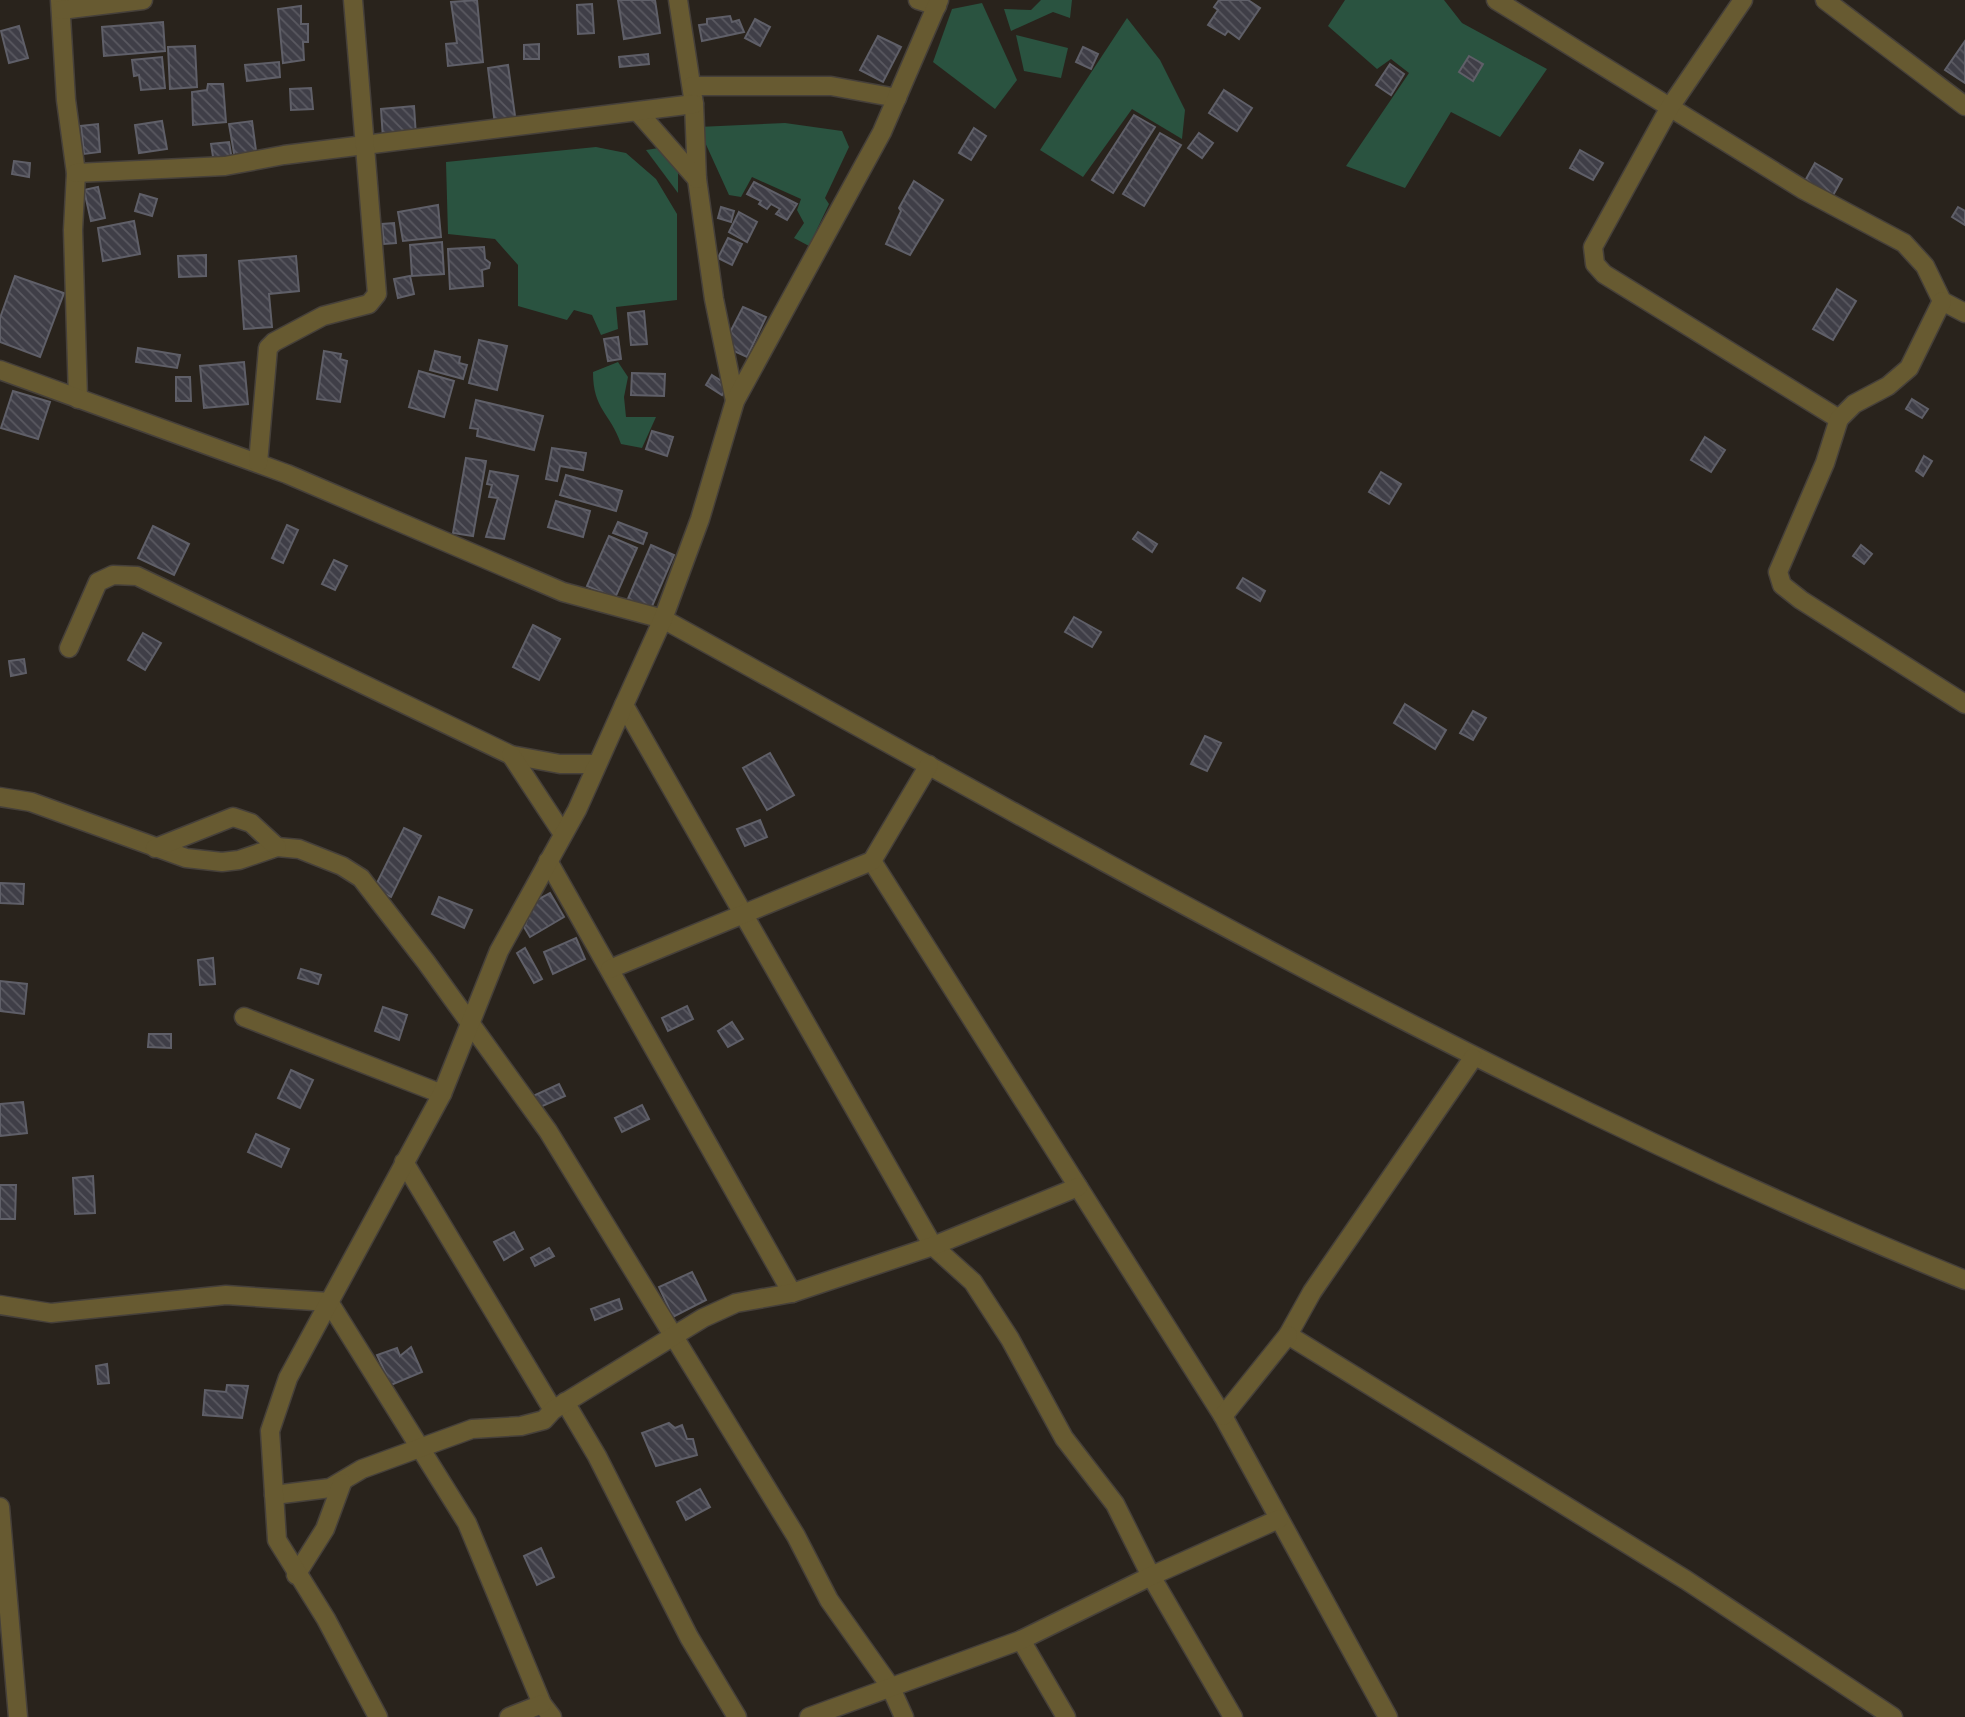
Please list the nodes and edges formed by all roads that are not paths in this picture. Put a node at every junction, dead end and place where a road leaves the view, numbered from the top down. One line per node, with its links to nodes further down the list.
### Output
1 (144, 0): 9 (street)
2 (353, 0): 15 (street)
3 (678, 0): 10 (street)
4 (918, 0): 8 (street)
5 (1496, 0): 13 (street)
6 (1743, 0): 13 (street)
7 (1825, 0): 12 (street)
8 (938, 3): 11 (street)
9 (61, 5): 16 (street)
10 (693, 95): 11 (street); 14 (street); 17 (street)
11 (897, 97): 22 (street)
12 (1965, 106)
13 (1670, 107): 18 (street); 23 (street)
14 (638, 112): 15 (street); 17 (street)
15 (363, 146): 16 (street); 24 (street)
16 (76, 173): 21 (street)
17 (697, 178): 22 (street)
18 (1942, 300): 19 (street); 23 (street)
19 (1965, 313)
20 (0, 370): 21 (street)
21 (78, 399): 24 (street)
22 (735, 401): 25 (street)
23 (1839, 419): 27 (street)
24 (258, 463): 25 (street)
25 (663, 619): 28 (street); 31 (street)
26 (69, 648): 29 (street)
27 (1965, 704)
28 (624, 705): 30 (street); 38 (street)
29 (510, 755): 30 (street); 33 (street)
30 (597, 764): 33 (street)
31 (929, 765): 36 (street); 42 (street)
32 (0, 797): 35 (street)
33 (563, 834): 37 (street)
34 (277, 847): 35 (street); 35 (street); 41 (street)
35 (155, 848)
36 (873, 861): 38 (street); 45 (street)
37 (548, 862): 39 (street); 41 (street)
38 (744, 916): 39 (street); 46 (street)
39 (610, 969): 48 (street)
40 (244, 1017): 43 (street)
41 (471, 1026): 43 (street); 51 (street)
42 (1473, 1058): 47 (street); 52 (street)
43 (442, 1094): 44 (street)
44 (404, 1162): 49 (street); 53 (street)
45 (1078, 1187): 46 (street); 54 (street)
46 (933, 1246): 48 (street); 61 (street)
47 (1965, 1279)
48 (792, 1293): 51 (street)
49 (329, 1302): 50 (street); 55 (street); 57 (street)
50 (0, 1305)
51 (675, 1335): 53 (street); 64 (street)
52 (1287, 1335): 54 (street); 75 (street)
53 (559, 1406): 55 (street); 69 (street)
54 (1223, 1416): 59 (street)
55 (419, 1448): 56 (street); 65 (street)
56 (342, 1483): 57 (street); 60 (street)
57 (274, 1495): 60 (street)
58 (0, 1507): 63 (street)
59 (1279, 1519): 61 (street); 74 (street)
60 (296, 1575): 67 (street)
61 (1151, 1576): 62 (street); 73 (street)
62 (1021, 1640): 64 (street); 72 (street)
63 (6, 1641): 66 (street)
64 (890, 1686): 70 (street); 71 (street)
65 (547, 1710): 68 (street)
66 (18, 1717)
67 (378, 1717)
68 (509, 1717)
69 (737, 1717)
70 (809, 1717)
71 (904, 1717)
72 (1066, 1717)
73 (1233, 1717)
74 (1388, 1717)
75 (1893, 1717)

